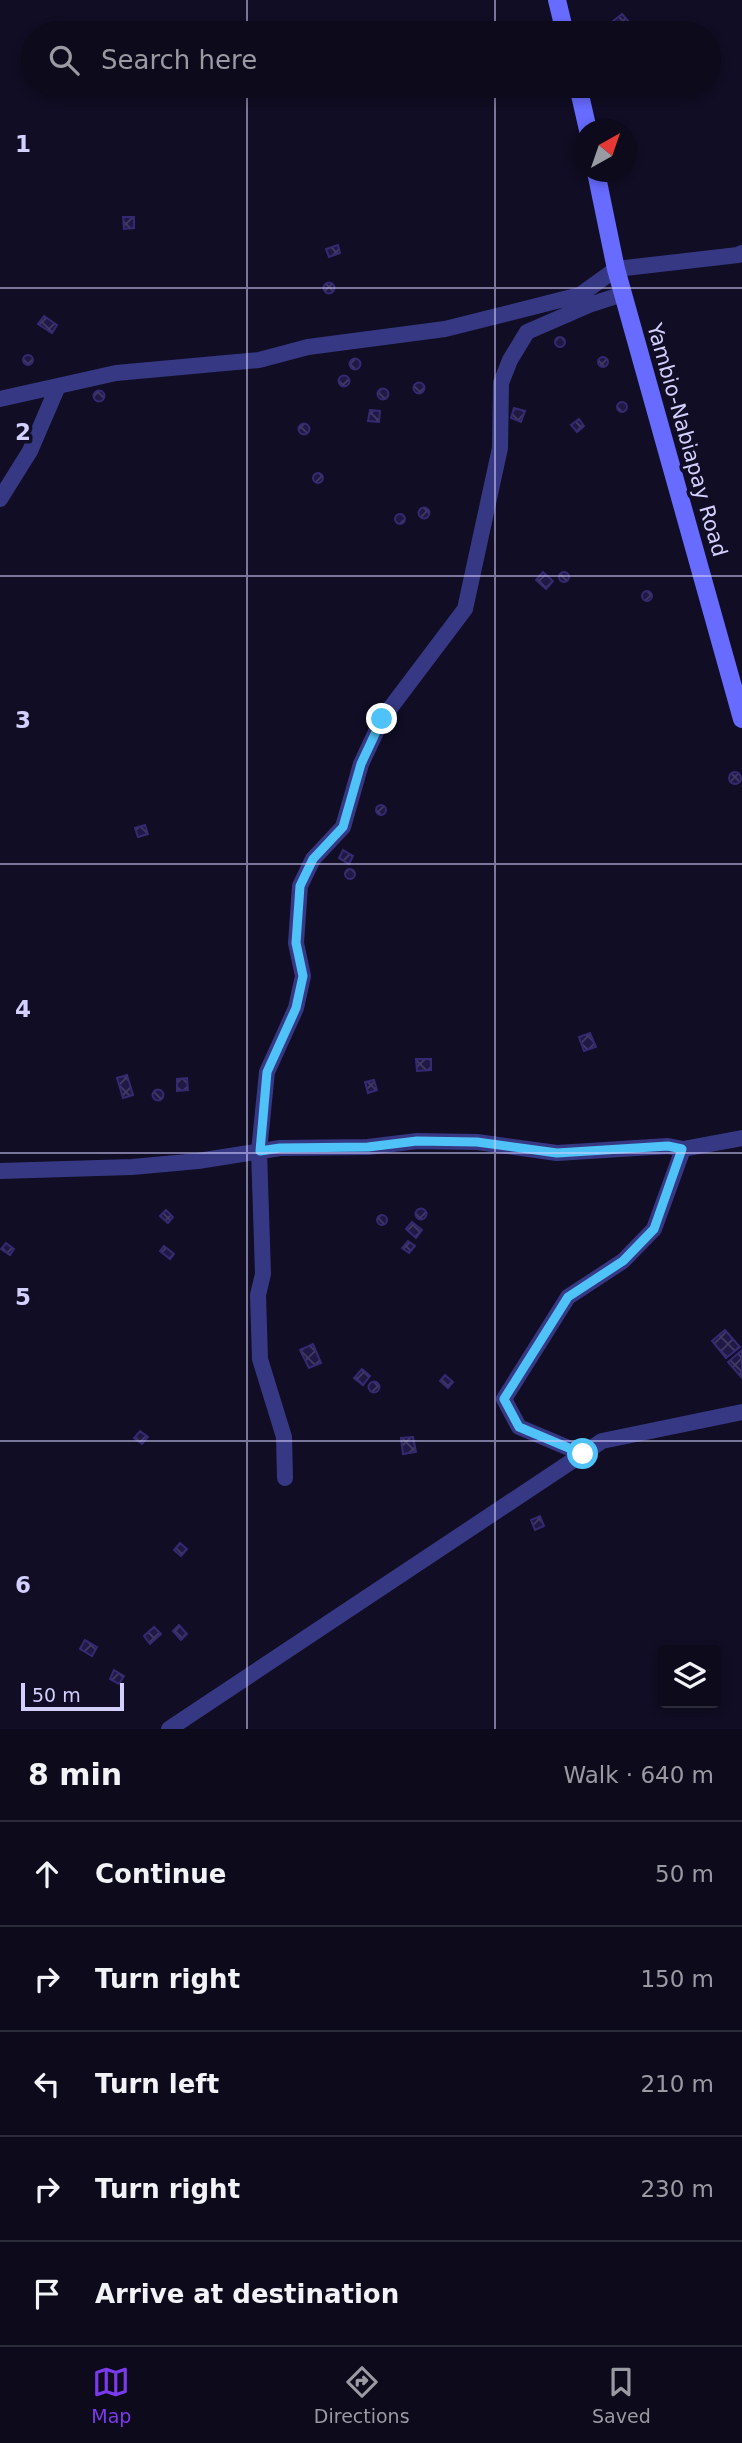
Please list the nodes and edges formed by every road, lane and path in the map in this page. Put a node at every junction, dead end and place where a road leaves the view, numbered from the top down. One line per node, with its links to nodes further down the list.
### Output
1 (557, 0): 2 (main road)
2 (562, 21)
3 (581, 98): 4 (main road)
4 (586, 119)
5 (598, 182): 7 (main road, Yambio-Nabiapay Road)
6 (742, 253): 7 (street)
7 (616, 269): 8 (main road, Yambio-Nabiapay Road); 9 (street)
8 (622, 294): 12 (main road, Yambio-Nabiapay Road); 15 (street)
9 (58, 386): 10 (street); 11 (street)
10 (0, 399)
11 (0, 499)
12 (742, 719)
13 (742, 1138): 14 (street)
14 (682, 1149): 15 (street); 18 (street)
15 (260, 1151): 16 (street); 19 (street)
16 (0, 1171)
17 (742, 1412): 18 (street)
18 (583, 1454): 20 (street)
19 (285, 1478)
20 (169, 1729)

